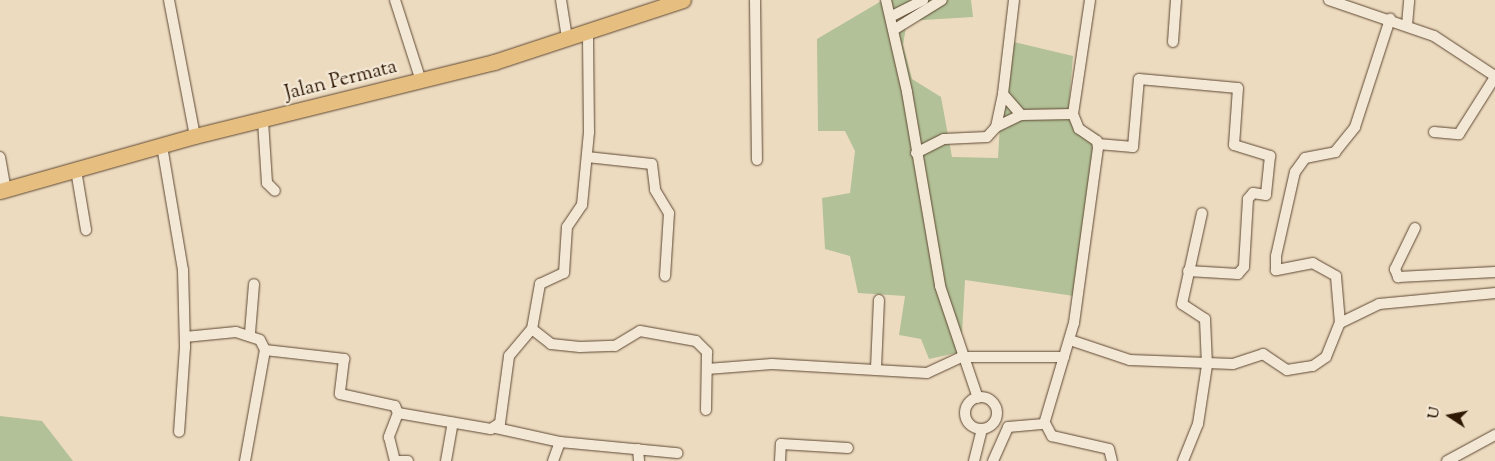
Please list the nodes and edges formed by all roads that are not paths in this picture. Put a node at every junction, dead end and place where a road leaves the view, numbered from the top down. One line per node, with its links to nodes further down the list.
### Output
1 (169, 0): 29 (street)
2 (394, 0): 22 (street)
3 (561, 0): 19 (street)
4 (683, 0): 18 (main road, Jalan Permata)
5 (754, 0): 35 (street)
6 (886, 0): 14 (street)
7 (924, 0): 14 (street)
8 (942, 0): 17 (street)
9 (1014, 0): 23 (street)
10 (1090, 0): 24 (street)
11 (1176, 0): 20 (street)
12 (1329, 0): 15 (street)
13 (1409, 0): 16 (street)
14 (892, 16): 17 (street)
15 (1390, 18): 16 (street); 48 (street)
16 (1407, 25): 21 (street)
17 (895, 29): 32 (street)
18 (588, 31): 19 (main road, Jalan Permata); 34 (street)
19 (567, 39): 22 (main road, Jalan Permata)
20 (1173, 42)
21 (1495, 76): 28 (street)
22 (421, 81): 26 (main road, Jalan Permata)
23 (1003, 94): 25 (street); 27 (street)
24 (1073, 114): 25 (street); 30 (street)
25 (1022, 115): 27 (street)
26 (264, 121): 29 (main road, Jalan Permata); 38 (street)
27 (996, 127): 32 (street)
28 (1434, 132)
29 (194, 136): 31 (main road, Jalan Permata)
30 (1098, 144): 42 (street); 52 (street)
31 (162, 146): 36 (main road, Jalan Permata); 51 (street)
32 (916, 153): 55 (street)
33 (0, 157): 37 (street)
34 (587, 157): 44 (street); 49 (street)
35 (757, 160)
36 (76, 170): 37 (main road, Jalan Permata); 41 (street)
37 (3, 190)
38 (275, 191)
39 (1202, 213): 42 (street)
40 (1415, 228): 43 (street)
41 (86, 230)
42 (1188, 270): 56 (street)
43 (1495, 272)
44 (665, 276)
45 (254, 284): 50 (street)
46 (1495, 293): 48 (street)
47 (879, 300): 57 (street)
48 (1340, 323): 56 (street)
49 (532, 329): 58 (street); 64 (street)
50 (250, 333): 51 (street); 53 (street)
51 (185, 337): 66 (street)
52 (1070, 340): 54 (street); 56 (street)
53 (265, 350): 61 (street); 72 (street)
54 (1064, 357): 55 (street); 63 (street)
55 (961, 358): 57 (street); 59 (street)
56 (1207, 365): 82 (street)
57 (876, 368): 58 (street)
58 (707, 369): 60 (street)
59 (978, 398): 65 (street); 65 (street)
60 (706, 410)
61 (398, 413): 62 (street); 73 (street)
62 (454, 423): 64 (street); 75 (street)
63 (1045, 423): 80 (street); 81 (street)
64 (496, 428): 68 (street)
65 (982, 429): 79 (street)
66 (179, 432)
67 (1495, 435): 83 (street)
68 (560, 442): 69 (street); 76 (street)
69 (638, 448): 71 (street); 77 (street)
70 (848, 448): 78 (street)
71 (677, 454)
72 (245, 461)
73 (395, 461): 74 (street)
74 (408, 461)
75 (446, 461)
76 (553, 461)
77 (639, 461)
78 (780, 461)
79 (974, 461)
80 (993, 461)
81 (1112, 461)
82 (1184, 461)
83 (1447, 461)

